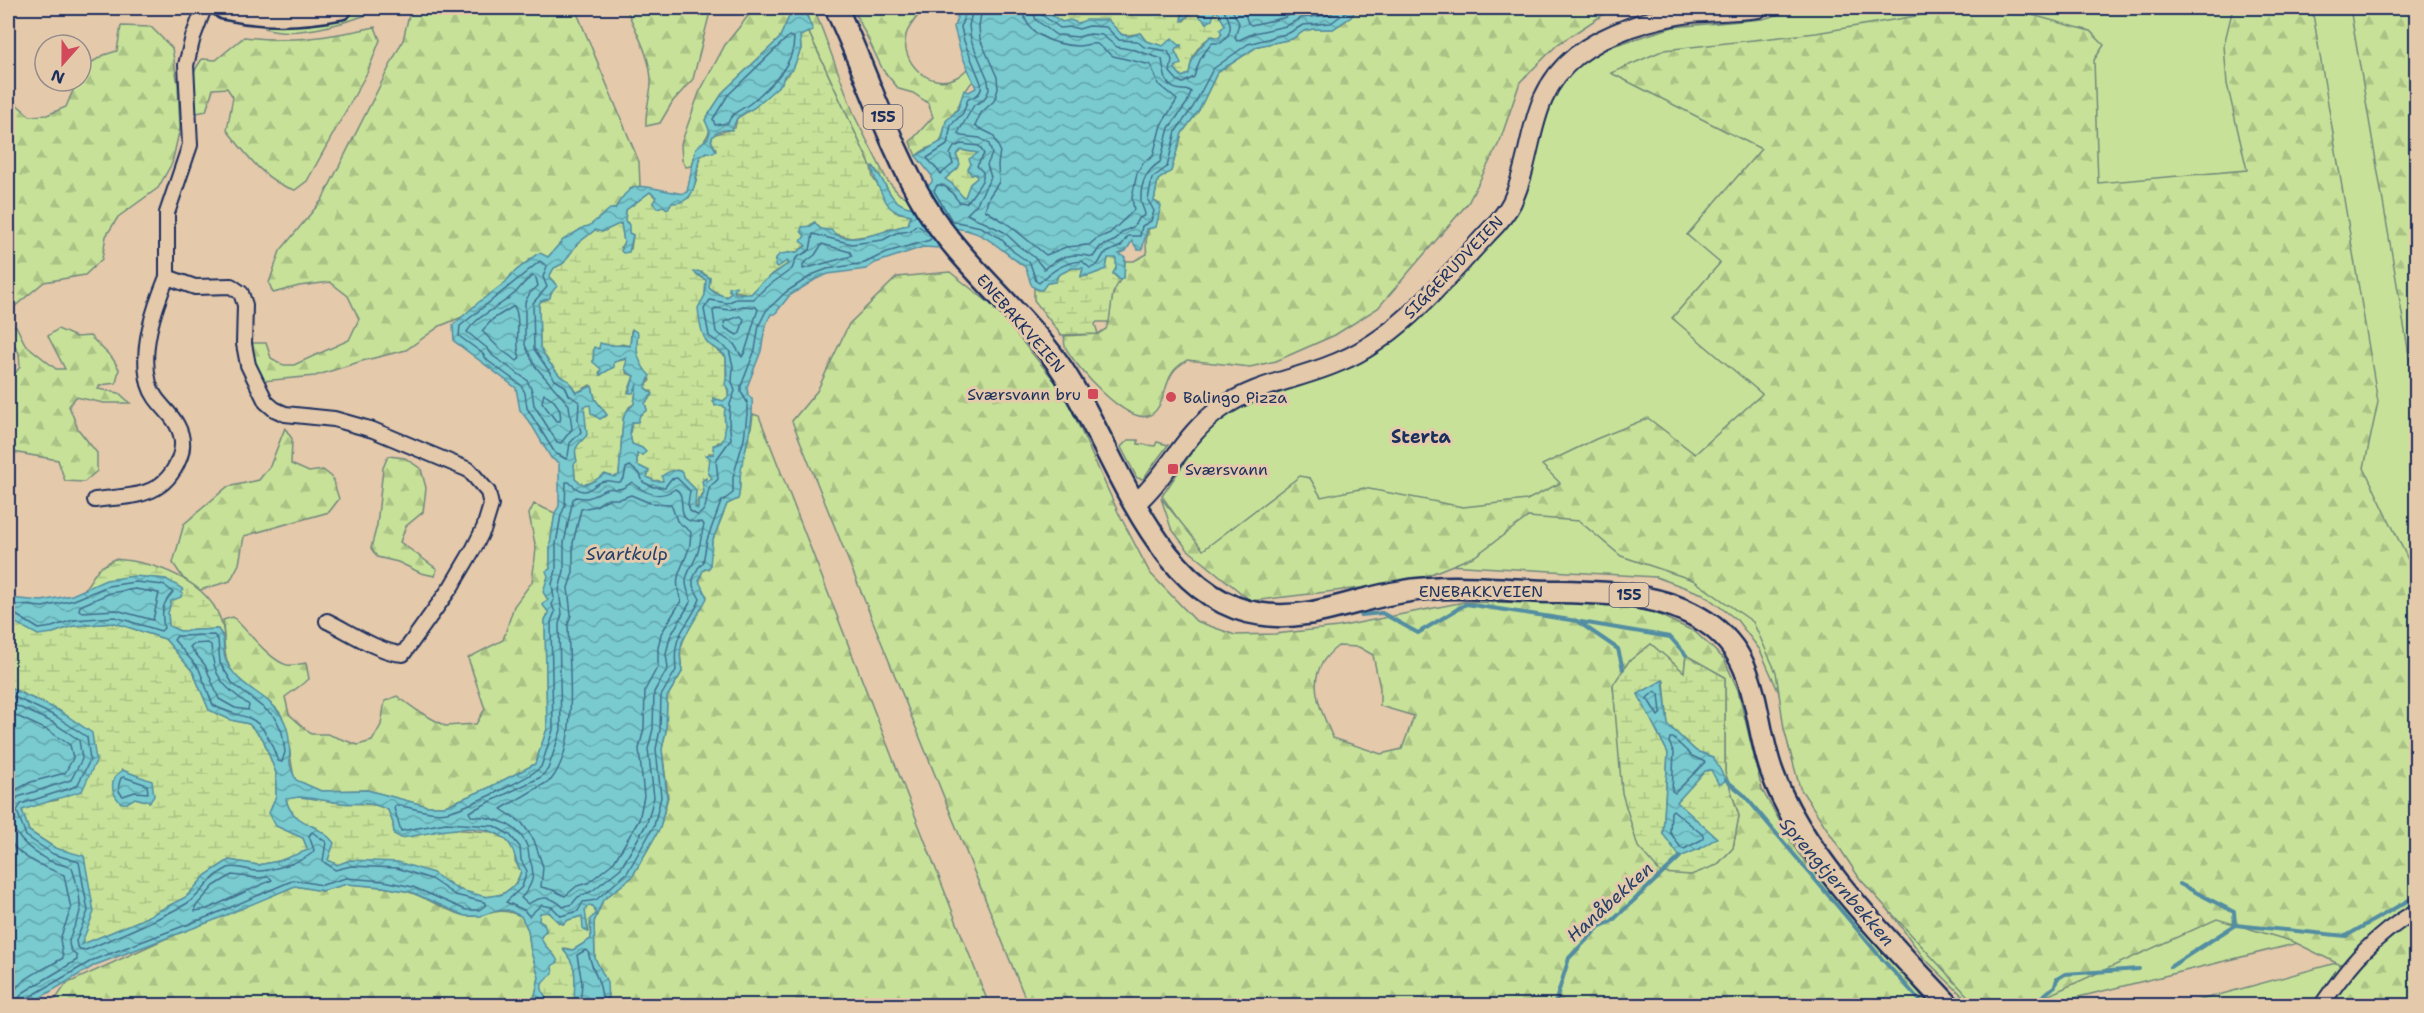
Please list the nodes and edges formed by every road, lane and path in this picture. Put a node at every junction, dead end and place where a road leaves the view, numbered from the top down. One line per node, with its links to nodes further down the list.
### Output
1 (204, 8): 6 (street)
2 (224, 8): 3 (main road)
3 (341, 8)
4 (836, 8): 8 (main road, ENEBAKKVEIEN / 155)
5 (1758, 8): 8 (main road, SIGGERUDVEIEN)
6 (167, 277): 7 (street); 9 (street)
7 (95, 500)
8 (1136, 503): 11 (main road, ENEBAKKVEIEN / 155)
9 (327, 621)
10 (2416, 911): 12 (street)
11 (1948, 1005)
12 (2321, 1005)

